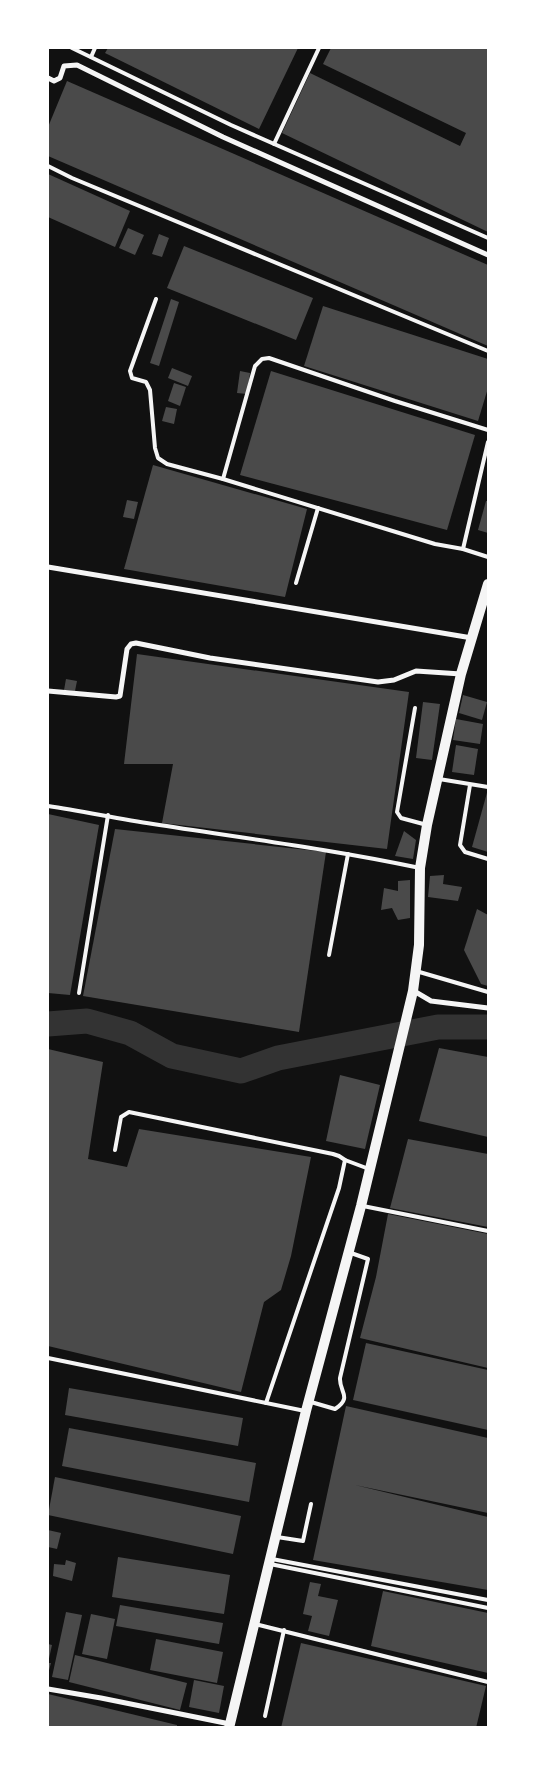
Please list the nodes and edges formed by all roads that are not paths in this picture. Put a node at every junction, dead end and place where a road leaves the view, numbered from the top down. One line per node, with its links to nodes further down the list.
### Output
1 (72, 48): 4 (lane)
2 (95, 48): 4 (lane)
3 (319, 48): 6 (lane)
4 (91, 57): 6 (lane)
5 (48, 78): 9 (street)
6 (274, 144): 8 (lane)
7 (48, 166): 11 (lane)
8 (488, 238)
9 (488, 255)
10 (156, 299): 14 (lane)
11 (488, 351)
12 (488, 430): 14 (lane)
13 (488, 442): 16 (lane)
14 (223, 479): 15 (lane)
15 (318, 508): 16 (lane); 19 (lane)
16 (463, 549): 17 (lane)
17 (488, 557)
18 (48, 566): 21 (street)
19 (296, 583)
20 (488, 584): 21 (main road)
21 (472, 638): 22 (main road)
22 (460, 674): 23 (street); 25 (main road)
23 (48, 691)
24 (415, 708): 30 (lane)
25 (438, 779): 26 (lane); 30 (main road)
26 (470, 784): 27 (lane); 32 (lane)
27 (488, 788)
28 (48, 806): 29 (lane)
29 (108, 815): 31 (lane); 38 (lane)
30 (427, 825): 33 (main road)
31 (348, 854): 33 (lane); 34 (lane)
32 (488, 858)
33 (420, 868): 35 (main road)
34 (329, 954)
35 (416, 971): 36 (main road); 37 (lane)
36 (413, 991): 39 (street); 42 (main road)
37 (488, 992)
38 (79, 993)
39 (488, 1008)
40 (115, 1150): 41 (lane)
41 (345, 1160): 42 (lane); 47 (lane)
42 (369, 1169): 43 (main road)
43 (361, 1206): 44 (lane); 45 (main road)
44 (488, 1231)
45 (348, 1252): 48 (main road); 48 (lane)
46 (48, 1358): 47 (lane)
47 (266, 1403): 48 (lane)
48 (307, 1406): 50 (main road)
49 (311, 1504): 50 (lane)
50 (275, 1537): 51 (main road)
51 (269, 1561): 52 (lane); 53 (lane); 54 (main road)
52 (488, 1600)
53 (488, 1608)
54 (255, 1624): 55 (lane); 59 (main road)
55 (284, 1630): 56 (lane); 58 (lane)
56 (488, 1682)
57 (48, 1689): 59 (street)
58 (265, 1716)
59 (230, 1726)

